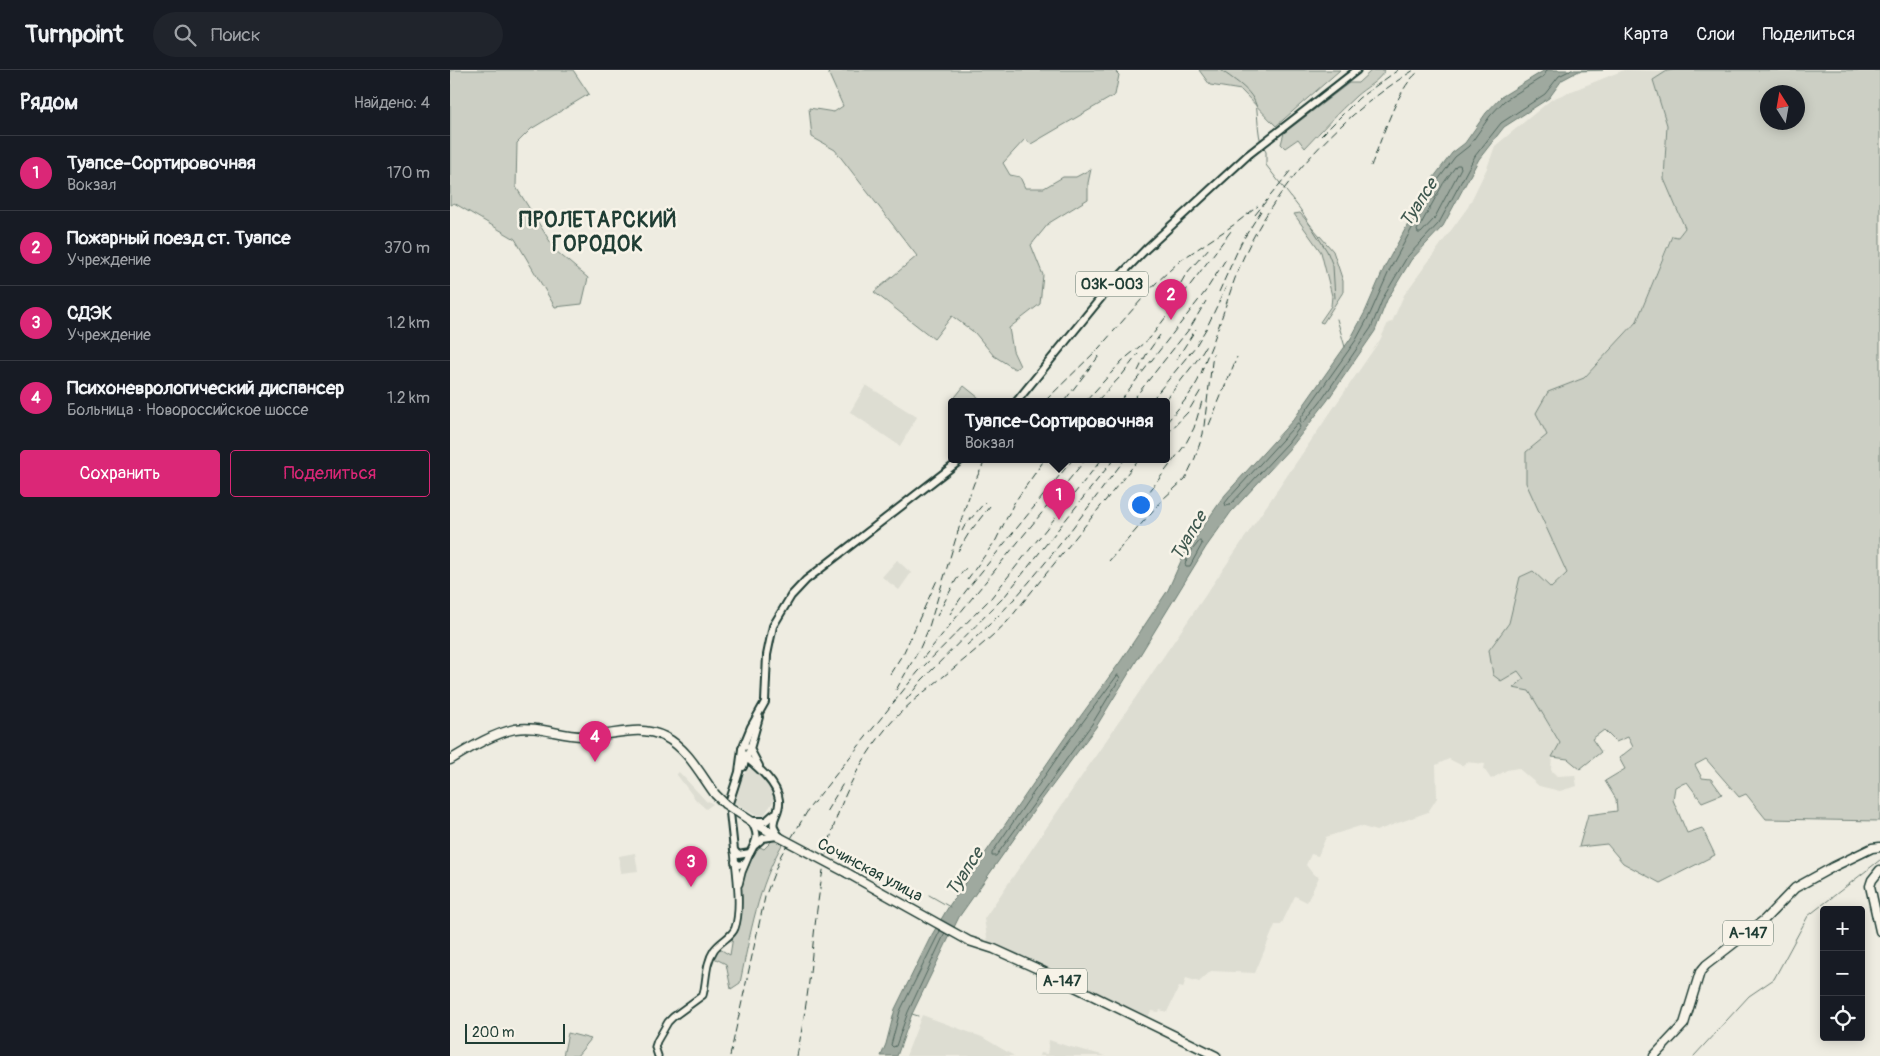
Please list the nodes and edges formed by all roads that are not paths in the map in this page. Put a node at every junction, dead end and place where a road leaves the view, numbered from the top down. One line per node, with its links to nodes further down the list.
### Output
1 (1357, 70): 2 (main road, 03К-003)
2 (1019, 398)
3 (957, 463): 4 (main road)
4 (760, 714): 5 (main road); 6 (main road)
5 (742, 749): 6 (main road); 7 (main road); 9 (main road)
6 (750, 749): 7 (main road); 10 (main road)
7 (746, 758): 9 (main road); 10 (main road)
8 (450, 760): 12 (highway, А-147, bridge)
9 (741, 770): 10 (main road); 15 (main road)
10 (763, 772): 11 (main road)
11 (778, 808): 12 (main road); 13 (main road)
12 (751, 821): 13 (highway, А-147); 16 (main road)
13 (781, 838): 16 (main road); 23 (highway, Сочинская улица / А-147, bridge)
14 (1880, 846): 24 (highway, А-147)
15 (734, 850): 16 (main road); 17 (main road)
16 (751, 851): 18 (main road)
17 (735, 862): 18 (main road); 20 (main road)
18 (746, 863): 20 (main road)
19 (1880, 870): 21 (highway)
20 (738, 891): 22 (main road)
21 (1880, 931)
22 (658, 1056)
23 (1216, 1056)
24 (1654, 1056)

